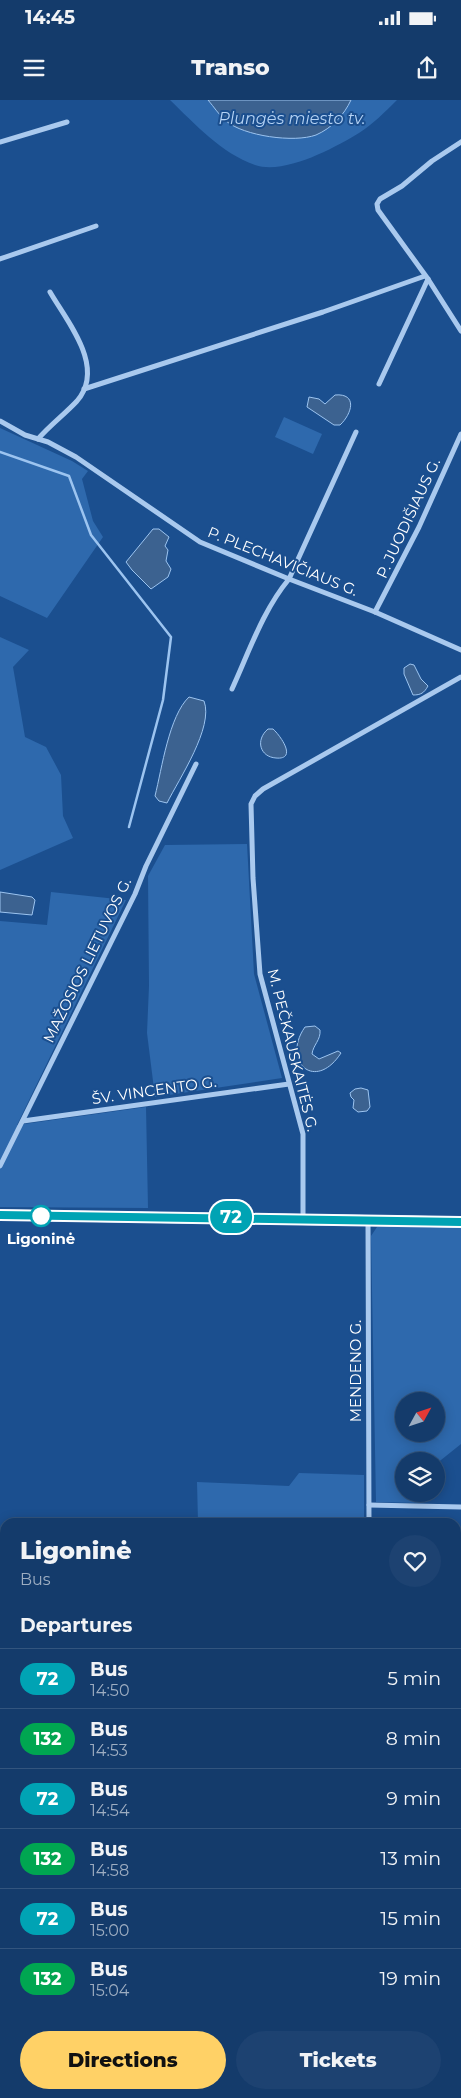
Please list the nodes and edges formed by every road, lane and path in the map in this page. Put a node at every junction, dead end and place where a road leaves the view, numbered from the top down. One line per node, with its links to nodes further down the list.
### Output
1 (67, 122): 2 (street)
2 (0, 142)
3 (461, 142): 6 (street)
4 (96, 226): 5 (street)
5 (0, 259)
6 (427, 278): 8 (street); 9 (street); 10 (street)
7 (50, 292): 10 (street)
8 (461, 331)
9 (379, 384)
10 (84, 389): 14 (street)
11 (0, 421): 14 (street, P. PLECHAVIČIAUS G.)
12 (356, 432): 15 (street)
13 (461, 434): 16 (street, P. JUODIŠIAUS G.)
14 (38, 439): 15 (street, P. PLECHAVIČIAUS G.)
15 (289, 579): 16 (street, P. PLECHAVIČIAUS G.); 19 (street)
16 (375, 612): 17 (street, P. PLECHAVIČIAUS G.)
17 (461, 650)
18 (461, 677): 21 (street, M. PEČKAUSKAITĖS G.)
19 (232, 689)
20 (196, 764): 22 (street, MAŽOSIOS LIETUVOS G.)
21 (289, 1084): 22 (street, ŠV. VINCENTO G.); 25 (street, M. PEČKAUSKAITĖS G.)
22 (23, 1121): 23 (street, MAŽOSIOS LIETUVOS G.)
23 (0, 1166)
24 (0, 1215): 25 (main road)
25 (303, 1219): 26 (main road)
26 (368, 1220): 27 (main road); 28 (street, MENDENO G.)
27 (461, 1222)
28 (369, 1505): 29 (street); 30 (street, MENDENO G.)
29 (461, 1507)
30 (369, 1518)

